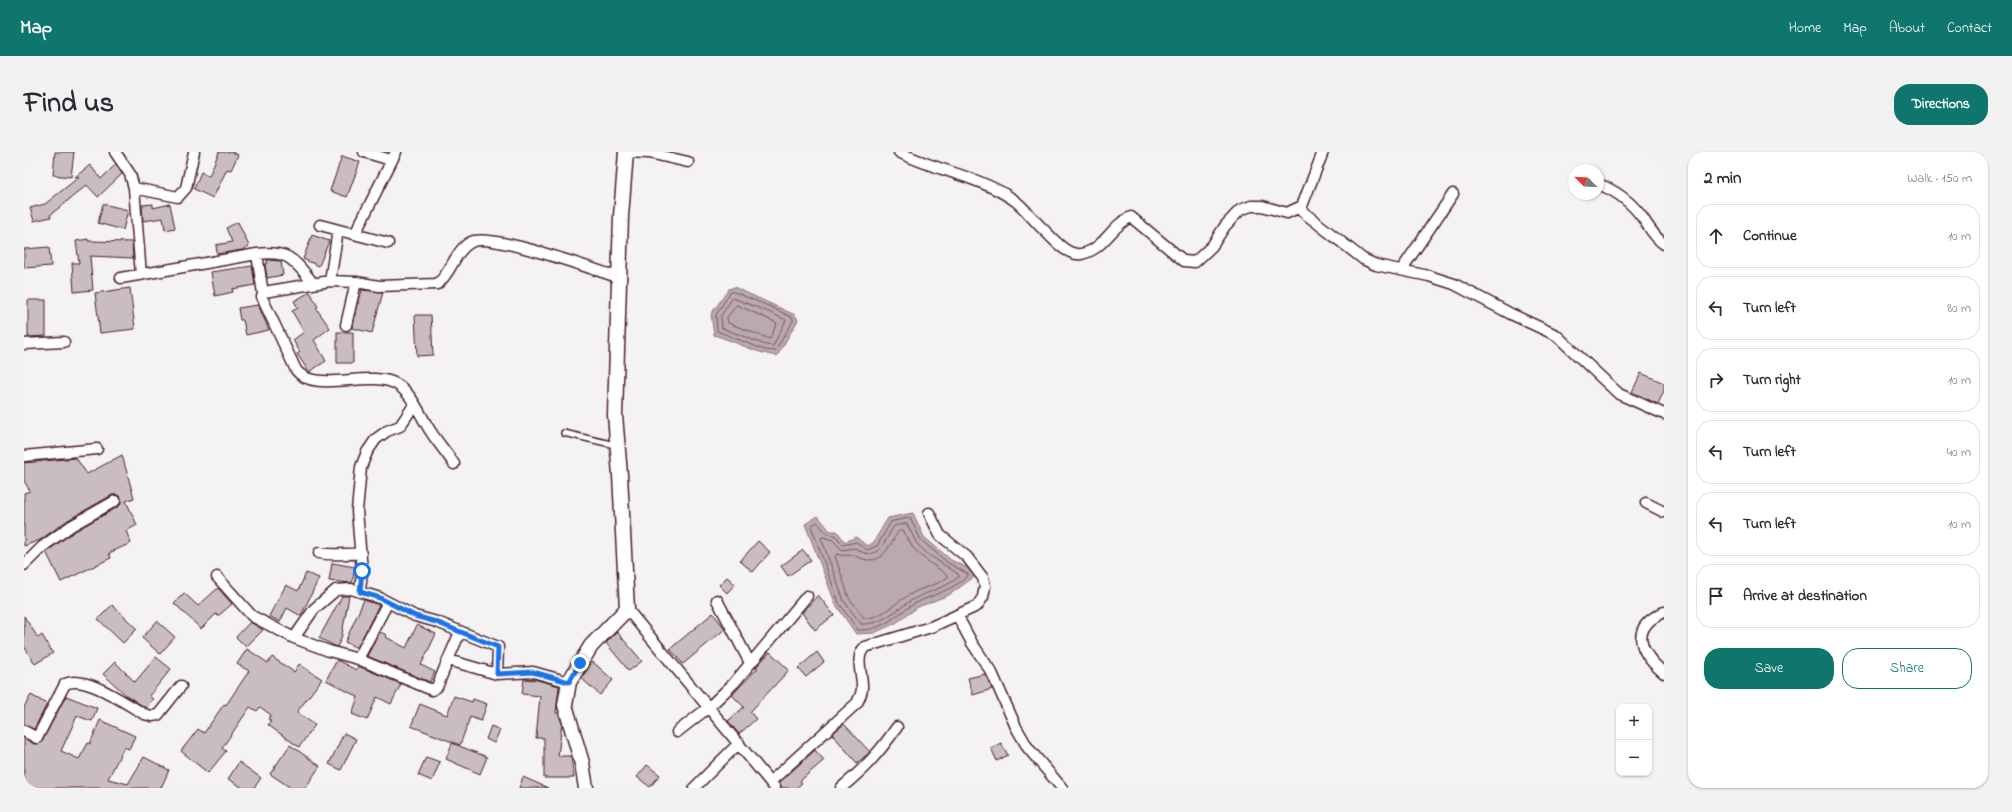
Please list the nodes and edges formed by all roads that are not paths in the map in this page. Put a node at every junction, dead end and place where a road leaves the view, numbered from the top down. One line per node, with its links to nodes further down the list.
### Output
1 (115, 152): 10 (street)
2 (194, 152): 10 (street)
3 (364, 152): 7 (street)
4 (625, 152): 8 (street); 22 (street)
5 (899, 152): 12 (street)
6 (1323, 152): 12 (street)
7 (393, 156): 15 (street)
8 (688, 162)
9 (1604, 187): 17 (street)
10 (134, 188): 20 (street)
11 (1453, 194): 19 (street)
12 (1298, 208): 19 (street)
13 (320, 225): 14 (street)
14 (338, 230): 15 (street); 23 (street)
15 (355, 234): 16 (street)
16 (388, 243)
17 (1664, 244)
18 (257, 254): 20 (street); 25 (street); 26 (street)
19 (1402, 269): 31 (street)
20 (141, 275): 21 (street)
21 (121, 278)
22 (620, 278): 24 (street); 33 (street)
23 (330, 281): 24 (street); 25 (street)
24 (356, 282): 27 (street)
25 (313, 283): 26 (street)
26 (263, 294): 30 (street)
27 (346, 325)
28 (64, 342): 29 (street)
29 (24, 344)
30 (414, 405): 36 (street); 42 (street)
31 (1664, 414)
32 (564, 433): 33 (lane)
33 (618, 445): 49 (street)
34 (97, 449): 35 (street)
35 (24, 456)
36 (454, 464)
37 (114, 501): 43 (street)
38 (1646, 502): 39 (street)
39 (1664, 512)
40 (929, 513): 51 (street)
41 (319, 553): 42 (street)
42 (361, 554): 45 (street)
43 (24, 565)
44 (217, 577): 53 (street)
45 (360, 592): 48 (street); 53 (street)
46 (807, 596): 56 (street)
47 (717, 600): 56 (street)
48 (388, 602): 52 (street); 54 (street)
49 (627, 609): 59 (street); 61 (street)
50 (1664, 612): 57 (street)
51 (957, 615): 66 (street); 70 (street)
52 (460, 632): 55 (street); 58 (street)
53 (294, 638): 54 (street)
54 (358, 658): 55 (street)
55 (448, 660): 58 (street)
56 (750, 663): 61 (street)
57 (1664, 673)
58 (497, 674): 59 (street)
59 (569, 682): 67 (street)
60 (181, 686): 63 (street)
61 (709, 707): 64 (street); 65 (street)
62 (897, 727): 69 (street)
63 (24, 731)
64 (677, 732)
65 (739, 743): 66 (street); 68 (street)
66 (772, 785)
67 (586, 788)
68 (694, 788)
69 (841, 788)
70 (1062, 788)

